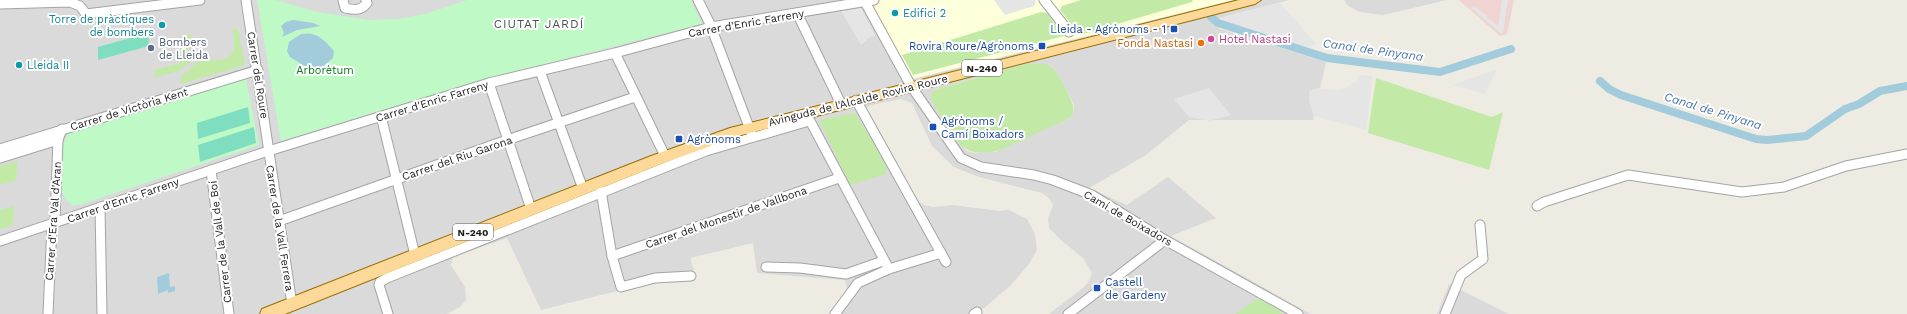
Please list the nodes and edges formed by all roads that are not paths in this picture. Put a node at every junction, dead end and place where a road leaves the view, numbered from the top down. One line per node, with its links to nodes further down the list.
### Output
1 (200, 0): 11 (street)
2 (246, 0): 16 (street, Carrer del Roure)
3 (343, 0): 4 (street)
4 (366, 0)
5 (698, 0): 13 (street)
6 (874, 0): 9 (street, Carrer d'Enric Farreny)
7 (1044, 0): 14 (street)
8 (1255, 0): 10 (main road, Avinguda de l'Alcalde Rovira Roure / N-240)
9 (864, 1): 12 (street, Carrer d'Enric Farreny); 19 (street, Camí de Boixadors)
10 (1240, 2): 19 (main road, Avinguda de l'Alcalde Rovira Roure / N-240)
11 (0, 4)
12 (797, 13): 13 (street, Carrer d'Enric Farreny); 22 (street)
13 (711, 27): 15 (street, Carrer d'Enric Farreny); 27 (street)
14 (1069, 32)
15 (615, 53): 17 (street, Carrer d'Enric Farreny); 20 (street)
16 (258, 70): 26 (street, Carrer de Victòria Kent); 31 (street, Carrer del Roure)
17 (540, 71): 18 (street, Carrer d'Enric Farreny); 25 (street)
18 (489, 84): 23 (street, Carrer d'Enric Farreny); 29 (street)
19 (912, 86): 21 (main road, Avinguda de l'Alcalde Rovira Roure / N-240); 46 (street, Camí de Boixadors)
20 (635, 97): 25 (street, Carrer del Riu Garona); 33 (street)
21 (856, 100): 22 (main road, Avinguda de l'Alcalde Rovira Roure / N-240); 48 (street)
22 (841, 104): 24 (main road, Avinguda de l'Alcalde Rovira Roure / N-240)
23 (381, 116): 31 (street, Carrer d'Enric Farreny); 37 (street)
24 (808, 117): 27 (main road, Avinguda de l'Alcalde Rovira Roure / N-240); 36 (street)
25 (559, 123): 29 (street, Carrer del Riu Garona); 39 (street)
26 (62, 129): 28 (street, Carrer d'Era Val d'Aran); 30 (street, Carrer de Victòria Kent)
27 (751, 132): 33 (main road, Avinguda de l'Alcalde Rovira Roure / N-240); 38 (street, Avinguda de l'Alcalde Rovira Roure)
28 (58, 140): 34 (street, Carrer de Victòria Kent); 44 (street, Carrer d'Era Val d'Aran)
29 (507, 140): 37 (street, Carrer del Riu Garona); 42 (street)
30 (0, 149)
31 (269, 151): 35 (street, Carrer d'Enric Farreny); 43 (street, Carrer de la Vall Ferrera)
32 (1907, 154): 40 (street)
33 (665, 156): 38 (main road, Avinguda de l'Alcalde Rovira Roure / N-240)
34 (0, 158)
35 (211, 170): 41 (street, Carrer d'Enric Farreny); 58 (street, Carrer de la Vall de Boí)
36 (839, 178): 49 (street, Carrer del Monestir de Vallbona); 52 (street)
37 (397, 179): 43 (street, Carrer del Riu Garona); 50 (street)
38 (604, 186): 39 (main road, Avinguda de l'Alcalde Rovira Roure / N-240); 49 (street); 50 (street, Avinguda de l'Alcalde Rovira Roure)
39 (583, 189): 42 (main road, Avinguda de l'Alcalde Rovira Roure / N-240)
40 (1537, 206)
41 (100, 208): 44 (street, Carrer d'Enric Farreny); 57 (street)
42 (531, 209): 50 (main road, Avinguda de l'Alcalde Rovira Roure / N-240)
43 (279, 221): 55 (street, Carrer de la Vall Ferrera)
44 (52, 225): 47 (street, Carrer d'Enric Farreny); 56 (street, Carrer d'Era Val d'Aran)
45 (1480, 226): 64 (street)
46 (1165, 240): 62 (street); 63 (street, Camí de Boixadors)
47 (0, 242)
48 (941, 253): 51 (street); 52 (street)
49 (612, 256): 54 (street)
50 (415, 261): 55 (main road, Avinguda de l'Alcalde Rovira Roure / N-240); 60 (street, Avinguda de l'Alcalde Rovira Roure)
51 (946, 262)
52 (886, 265): 53 (street); 61 (street)
53 (766, 267)
54 (692, 276)
55 (292, 304): 59 (main road, Avinguda de l'Alcalde Rovira Roure / N-240)
56 (48, 314)
57 (102, 314)
58 (229, 314)
59 (268, 314)
60 (388, 314)
61 (835, 314)
62 (1068, 314)
63 (1298, 314)
64 (1445, 314)

